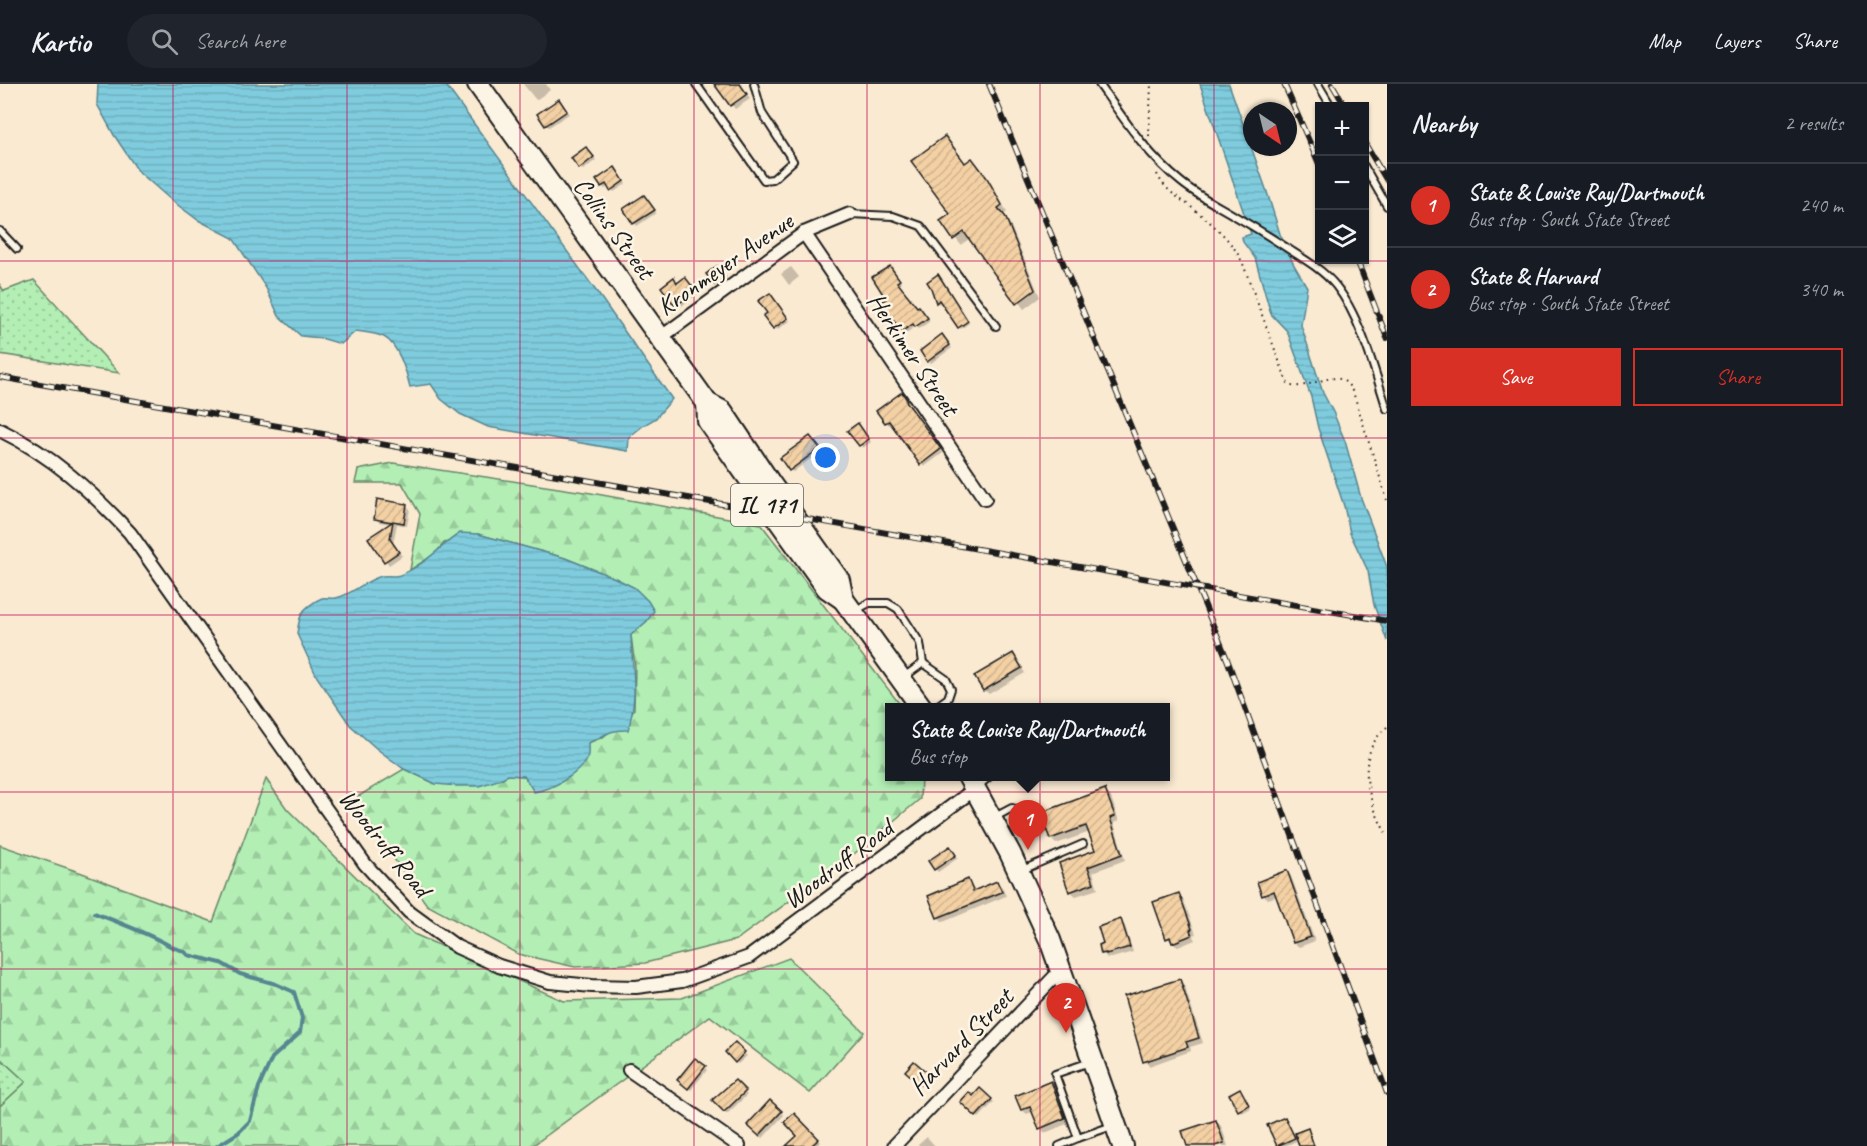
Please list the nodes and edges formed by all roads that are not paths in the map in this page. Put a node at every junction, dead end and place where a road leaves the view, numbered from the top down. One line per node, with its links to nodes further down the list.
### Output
1 (478, 84): 14 (main road, Collins Street / IL 171)
2 (696, 84): 3 (lane)
3 (754, 84)
4 (1099, 84): 15 (lane)
5 (1318, 84): 6 (lane)
6 (1329, 102)
7 (1369, 173): 8 (lane)
8 (1387, 206)
9 (850, 214): 11 (street, Kronmeyer Avenue); 13 (lane)
10 (0, 231): 12 (lane)
11 (804, 233): 14 (street, Kronmeyer Avenue); 17 (street, Herkimer Street)
12 (17, 249)
13 (996, 326)
14 (660, 338): 18 (main road, Collins Street / IL 171)
15 (1387, 409)
16 (0, 430): 23 (street, Woodruff Road)
17 (985, 499)
18 (848, 605): 19 (lane); 20 (main road, Collins Street / IL 171)
19 (923, 663): 20 (lane); 22 (lane)
20 (902, 679): 21 (main road, Collins Street / IL 171)
21 (919, 703)
22 (941, 703)
23 (977, 781)
24 (978, 781): 25 (main road)
25 (992, 818): 26 (lane); 28 (main road)
26 (1030, 832)
27 (1083, 844): 28 (lane)
28 (1020, 871): 29 (main road)
29 (1061, 970): 30 (main road); 35 (street, Harvard Street)
30 (1093, 1061): 32 (main road); 33 (lane)
31 (630, 1070): 34 (street)
32 (1116, 1125): 33 (lane); 37 (main road)
33 (1078, 1138): 36 (lane)
34 (739, 1146)
35 (894, 1146)
36 (1059, 1146)
37 (1124, 1146)

